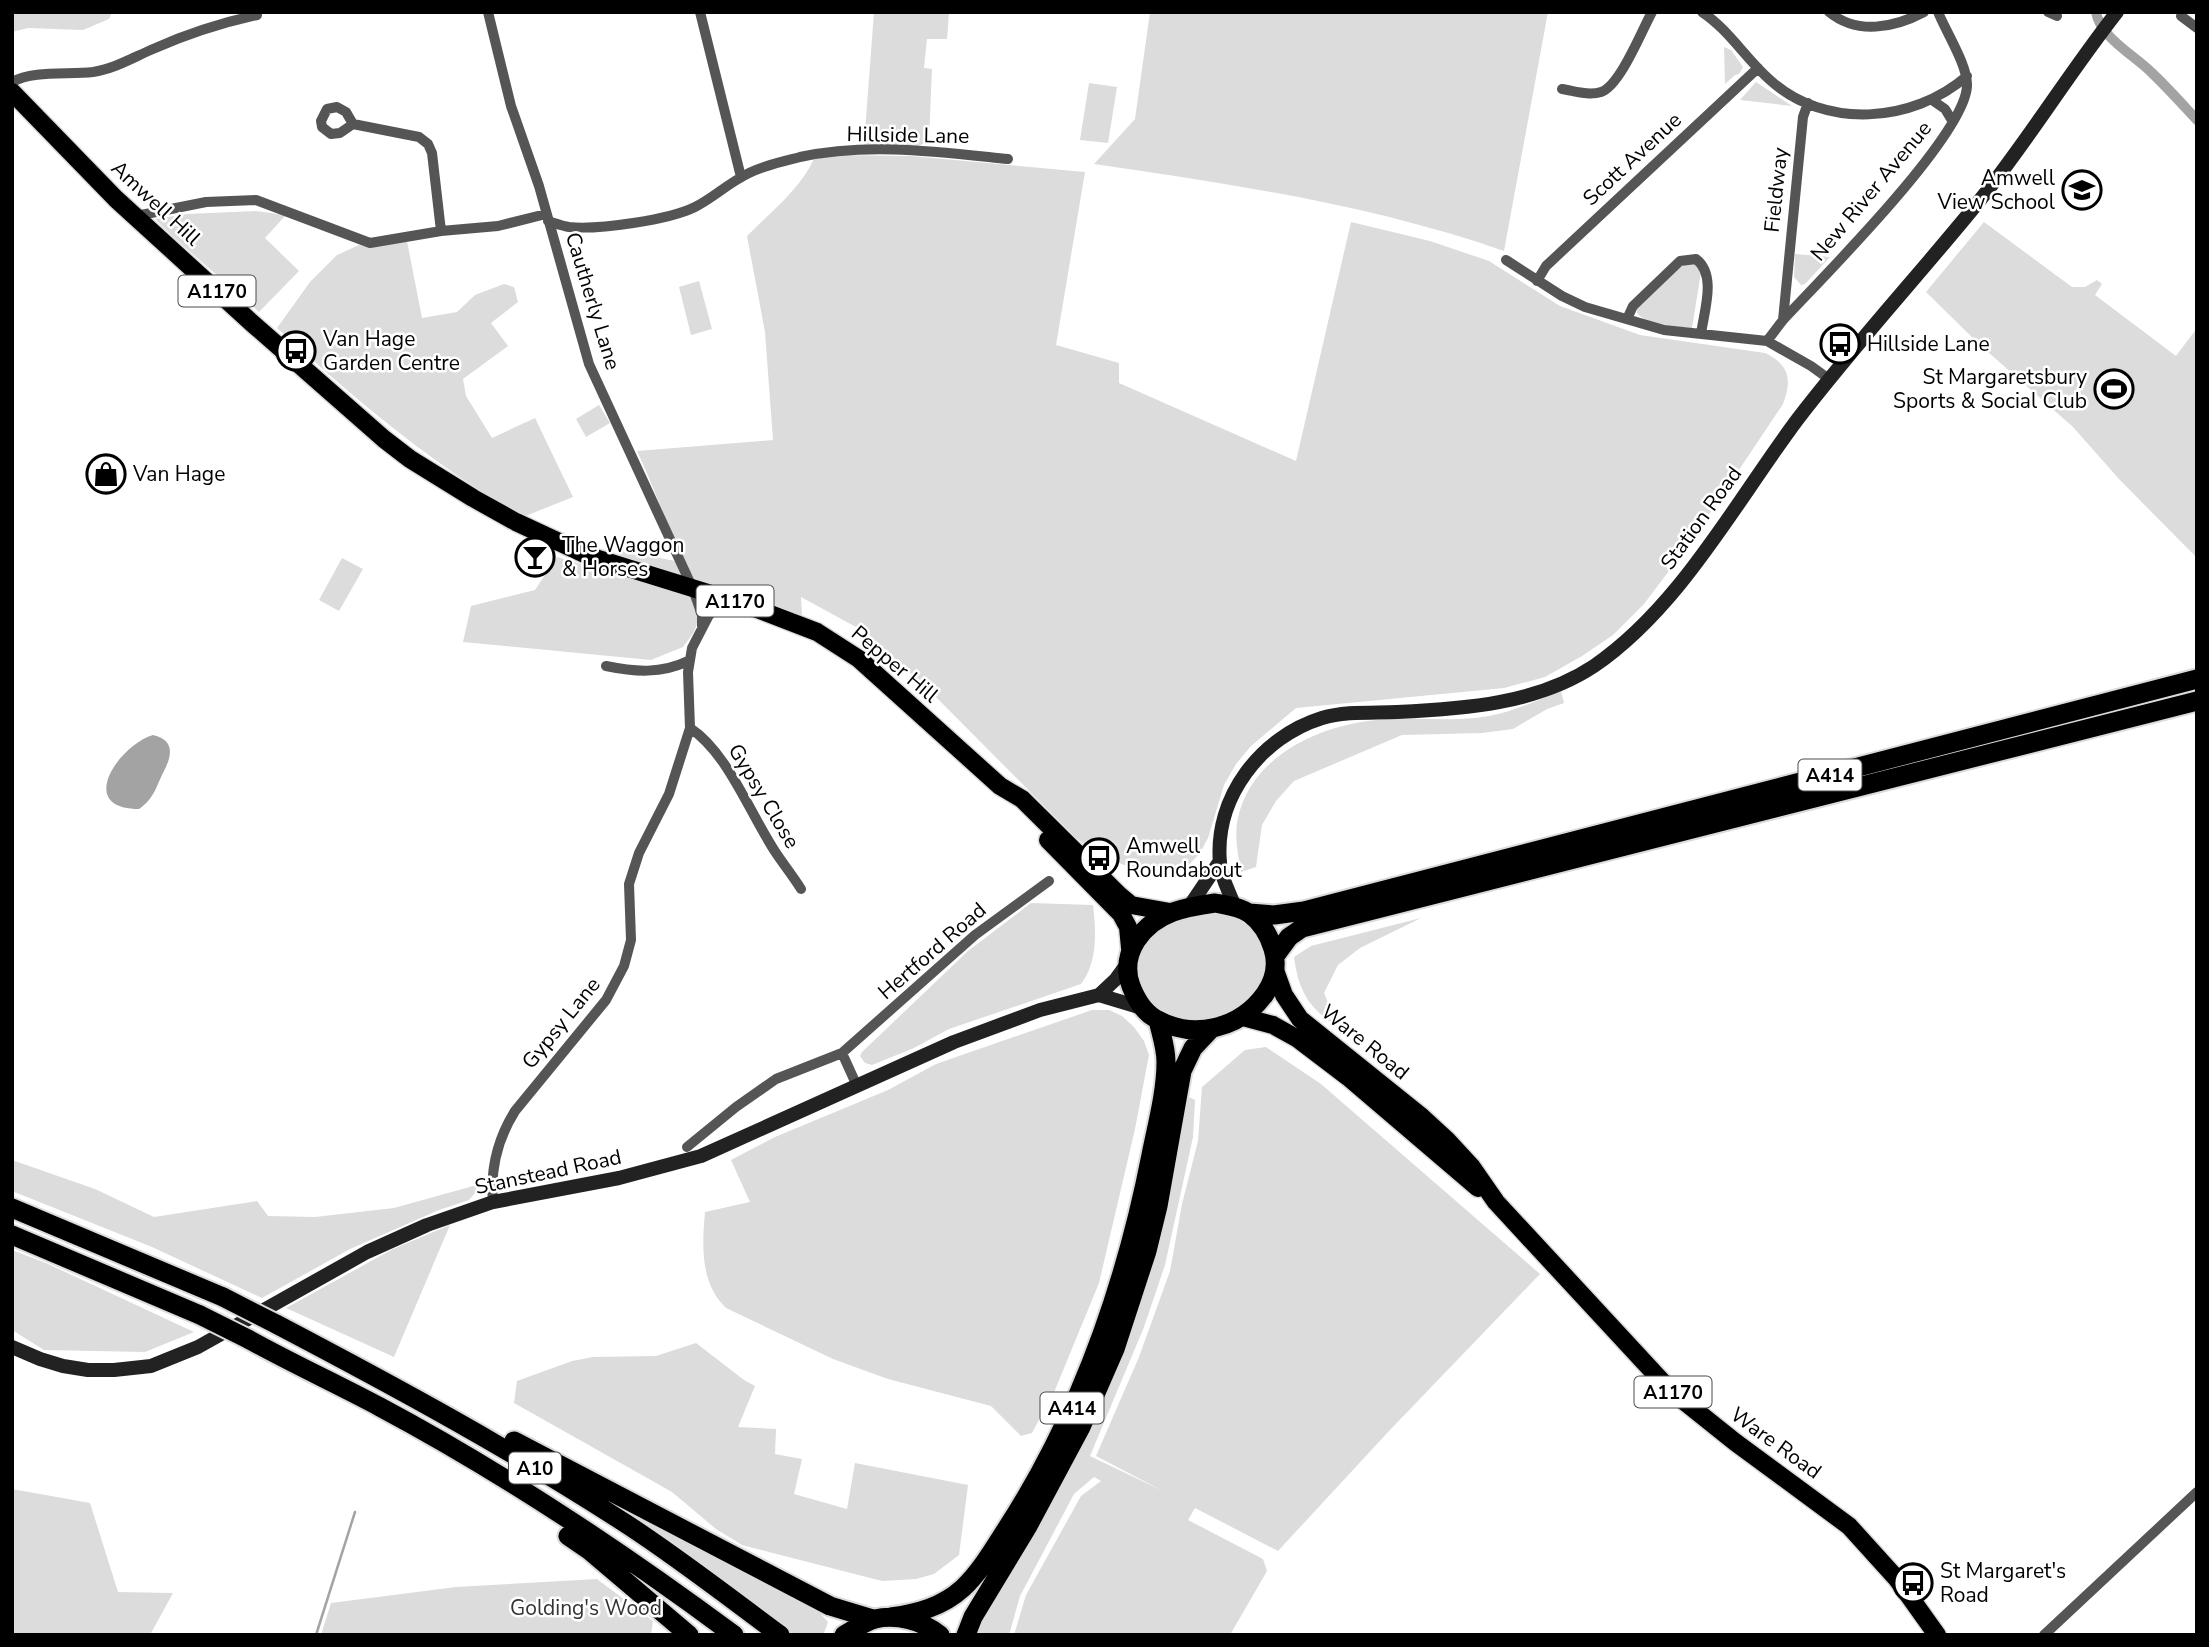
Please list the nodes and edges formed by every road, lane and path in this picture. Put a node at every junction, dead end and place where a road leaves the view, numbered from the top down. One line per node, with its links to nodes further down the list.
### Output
1 (488, 12): 24 (street, Cautherly Lane)
2 (700, 12): 22 (street)
3 (1652, 12): 15 (street)
4 (1702, 12): 12 (street)
5 (1829, 12): 6 (street)
6 (1924, 12)
7 (1938, 12): 13 (street)
8 (257, 15): 14 (street)
9 (2181, 16): 11 (street)
10 (2109, 23): 36 (main road, Station Road)
11 (2197, 28)
12 (1758, 68): 18 (street); 29 (street, Scott Avenue)
13 (1966, 76): 17 (street); 19 (street, New River Avenue)
14 (12, 82)
15 (1562, 89)
16 (12, 92): 23 (main road, Amwell Hill / A1170)
17 (1932, 100): 18 (street); 19 (street)
18 (1808, 103): 30 (street, Fieldway)
19 (1953, 122): 31 (street, New River Avenue)
20 (353, 124): 26 (street)
21 (1008, 159): 22 (street, Hillside Lane)
22 (741, 177): 25 (street, Hillside Lane)
23 (136, 216): 26 (street); 37 (main road, Amwell Hill / A1170)
24 (547, 217): 25 (street, Hillside Lane); 26 (street); 27 (street, Cautherly Lane)
25 (569, 227): 27 (street)
26 (441, 231)
27 (553, 241): 38 (street, Cautherly Lane)
28 (1506, 260): 29 (street)
29 (1537, 281): 32 (street)
30 (1787, 281): 31 (street); 33 (street, Fieldway)
31 (1808, 293): 33 (street, New River Avenue)
32 (1627, 319): 34 (street); 34 (street)
33 (1783, 320): 35 (street, New River Avenue)
34 (1701, 334): 35 (street)
35 (1767, 341): 36 (street)
36 (1829, 379): 47 (main road, Station Road)
37 (435, 475): 38 (main road, Pepper Hill / A1170)
38 (694, 589): 39 (main road, Pepper Hill / A1170); 40 (street)
39 (722, 597): 40 (street, Gypsy Lane); 46 (main road, Pepper Hill / A1170)
40 (702, 626): 41 (street, Gypsy Lane)
41 (688, 661): 42 (street); 45 (street, Gypsy Lane)
42 (606, 666)
43 (2197, 679): 51 (highway, A414)
44 (2197, 701): 53 (highway, A414)
45 (690, 728): 49 (street, Gypsy Close); 62 (street, Gypsy Lane)
46 (1000, 786): 50 (main road, Pepper Hill / A1170); 52 (main road, Pepper Hill / A1170)
47 (1220, 861): 50 (main road, Station Road); 51 (main road, Station Road)
48 (1049, 881): 59 (street, Hertford Road)
49 (801, 889)
50 (1180, 910): 51 (highway); 52 (highway)
51 (1242, 910): 53 (highway)
52 (1129, 956): 54 (main road); 55 (highway)
53 (1275, 963): 56 (highway); 63 (main road, Ware Road / A1170)
54 (1099, 995): 55 (main road); 60 (main road, Stanstead Road)
55 (1142, 1008): 57 (highway)
56 (1242, 1017): 58 (highway); 63 (main road, Ware Road / A1170)
57 (1158, 1020): 58 (highway); 70 (highway, A414)
58 (1211, 1029): 76 (highway, A414)
59 (842, 1053): 60 (street); 61 (street, Hertford Road)
60 (857, 1086): 62 (main road, Stanstead Road)
61 (687, 1147)
62 (492, 1202): 66 (main road, Stanstead Road)
63 (1496, 1202): 77 (main road, Ware Road / A1170)
64 (12, 1208): 67 (highway, A10, bridge)
65 (12, 1235): 68 (highway, A10, bridge)
66 (12, 1347)
67 (396, 1386): 70 (highway); 73 (highway, A10)
68 (380, 1407): 71 (highway); 72 (highway, A10)
69 (2197, 1492): 78 (street)
70 (882, 1618): 74 (highway); 75 (highway)
71 (689, 1635)
72 (734, 1635)
73 (780, 1635)
74 (844, 1635)
75 (940, 1635)
76 (966, 1635)
77 (1937, 1635)
78 (2043, 1635)

